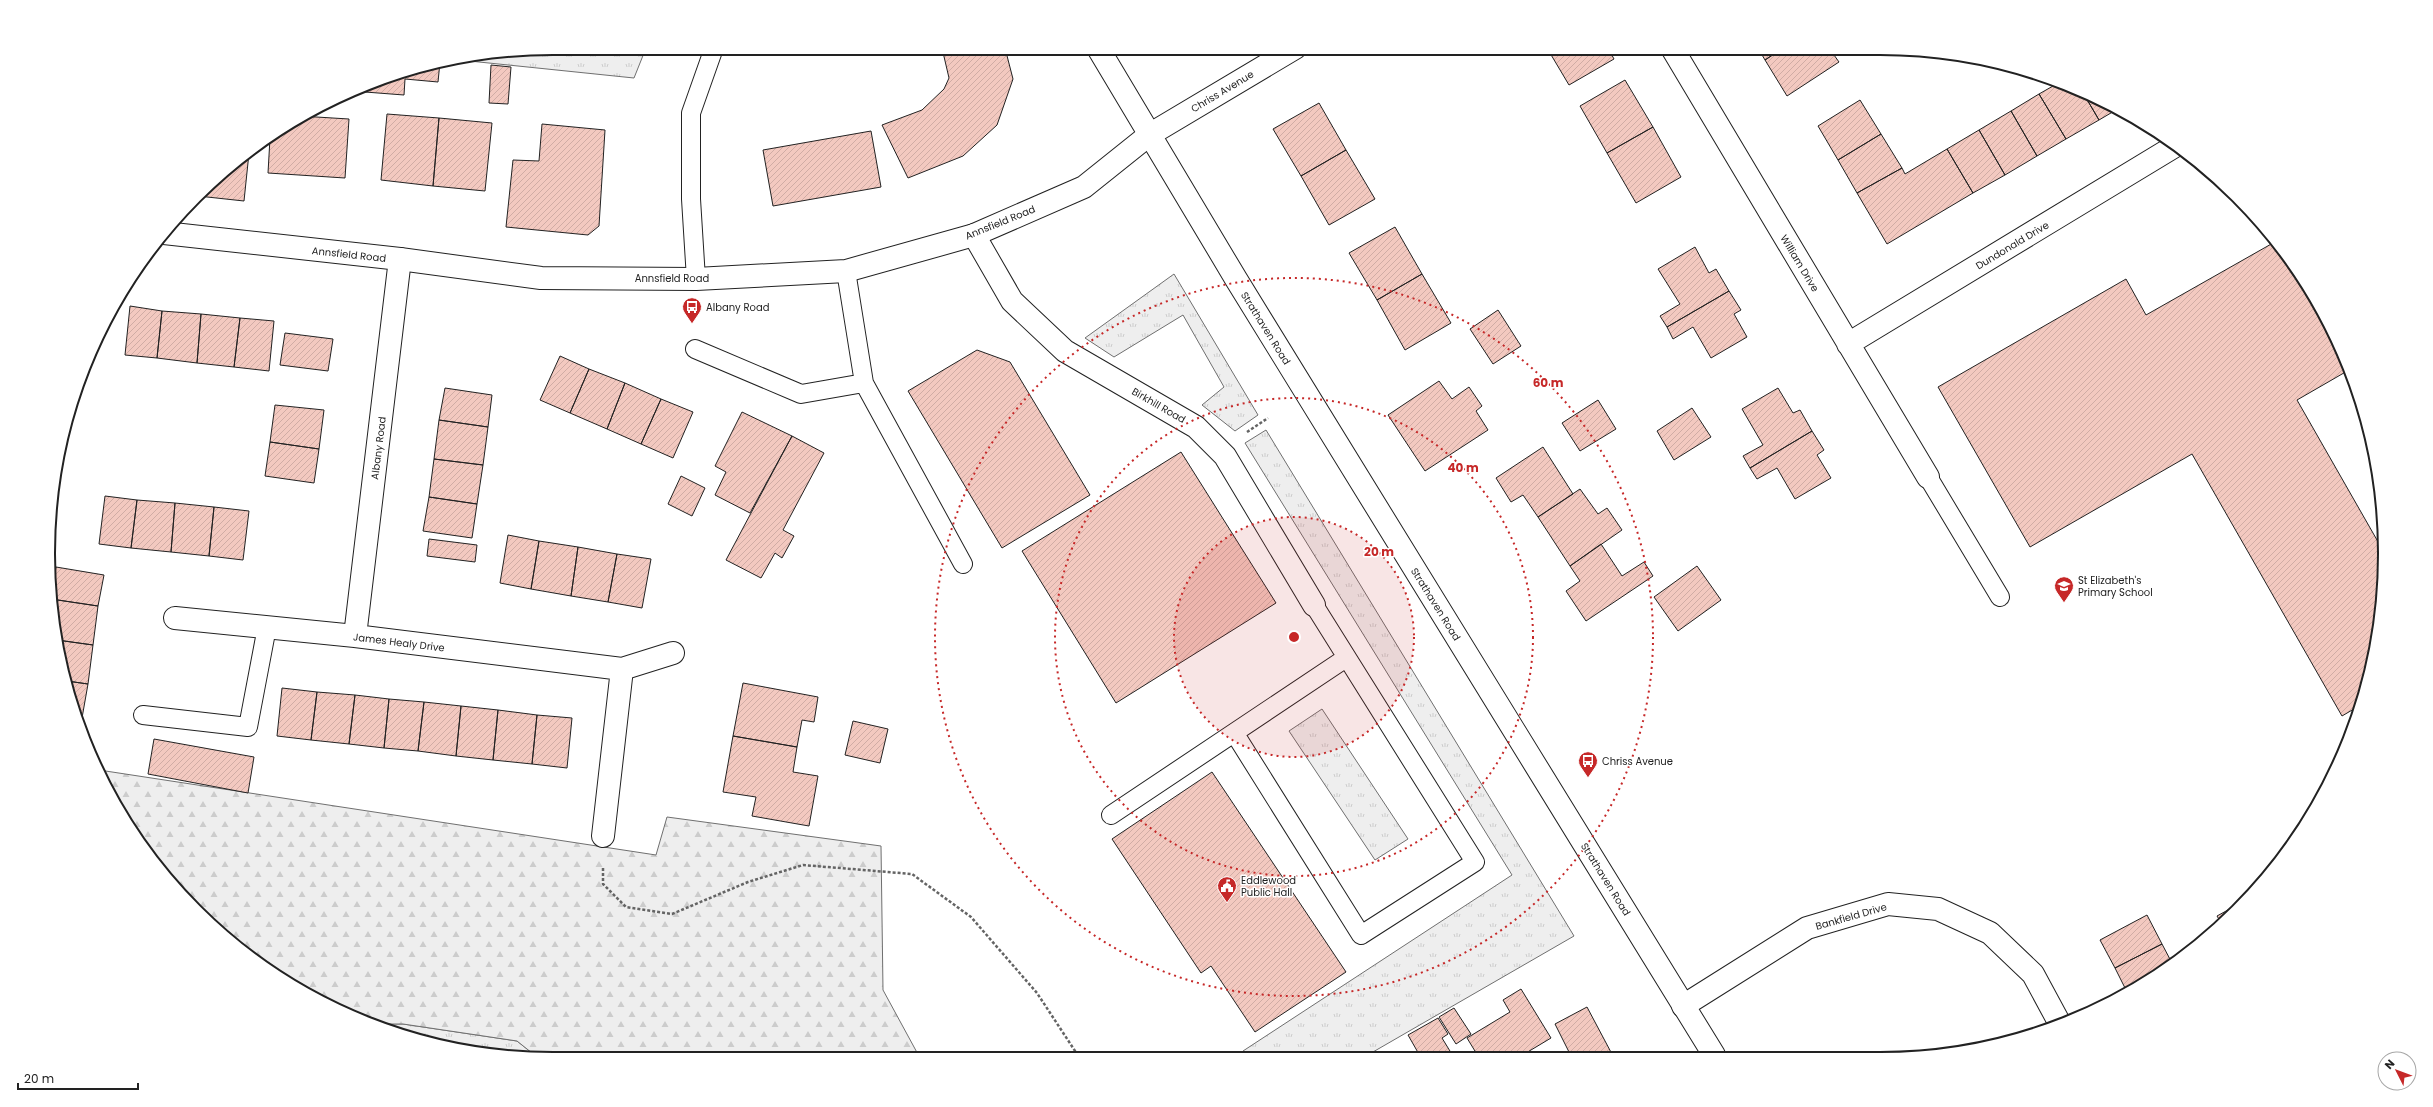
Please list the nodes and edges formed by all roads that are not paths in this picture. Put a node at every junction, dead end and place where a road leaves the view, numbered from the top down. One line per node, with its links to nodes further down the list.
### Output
1 (712, 55): 11 (lane)
2 (1102, 55): 5 (street, Strathaven Road)
3 (1283, 55): 5 (street, Chriss Avenue)
4 (1676, 55): 12 (street, William Drive)
5 (1149, 135): 8 (street, Annsfield Road); 29 (street, Strathaven Road)
6 (2170, 149): 12 (street, Dundonald Drive)
7 (171, 235): 9 (street, Annsfield Road)
8 (974, 235): 10 (street, Annsfield Road); 18 (street, Birkhill Road)
9 (400, 259): 11 (street, Annsfield Road); 21 (street, Albany Road)
10 (846, 271): 11 (street, Annsfield Road); 14 (lane)
11 (696, 279)
12 (1848, 344): 15 (street, William Drive)
13 (695, 349): 14 (lane)
14 (864, 383): 16 (lane)
15 (1928, 477): 17 (lane)
16 (963, 564)
17 (2000, 597)
18 (1314, 605): 23 (lane)
19 (175, 618): 20 (street, James Healy Drive)
20 (268, 627): 21 (street, James Healy Drive); 25 (lane)
21 (355, 636): 24 (street, James Healy Drive)
22 (673, 654): 24 (street, James Healy Drive)
23 (1346, 658): 26 (lane); 26 (lane)
24 (622, 669): 28 (street)
25 (143, 715)
26 (1235, 734): 27 (lane)
27 (1111, 815)
28 (603, 836)
29 (1683, 1006): 30 (street, Bankfield Drive); 31 (street, Strathaven Road)
30 (2057, 1019)
31 (1712, 1052)

